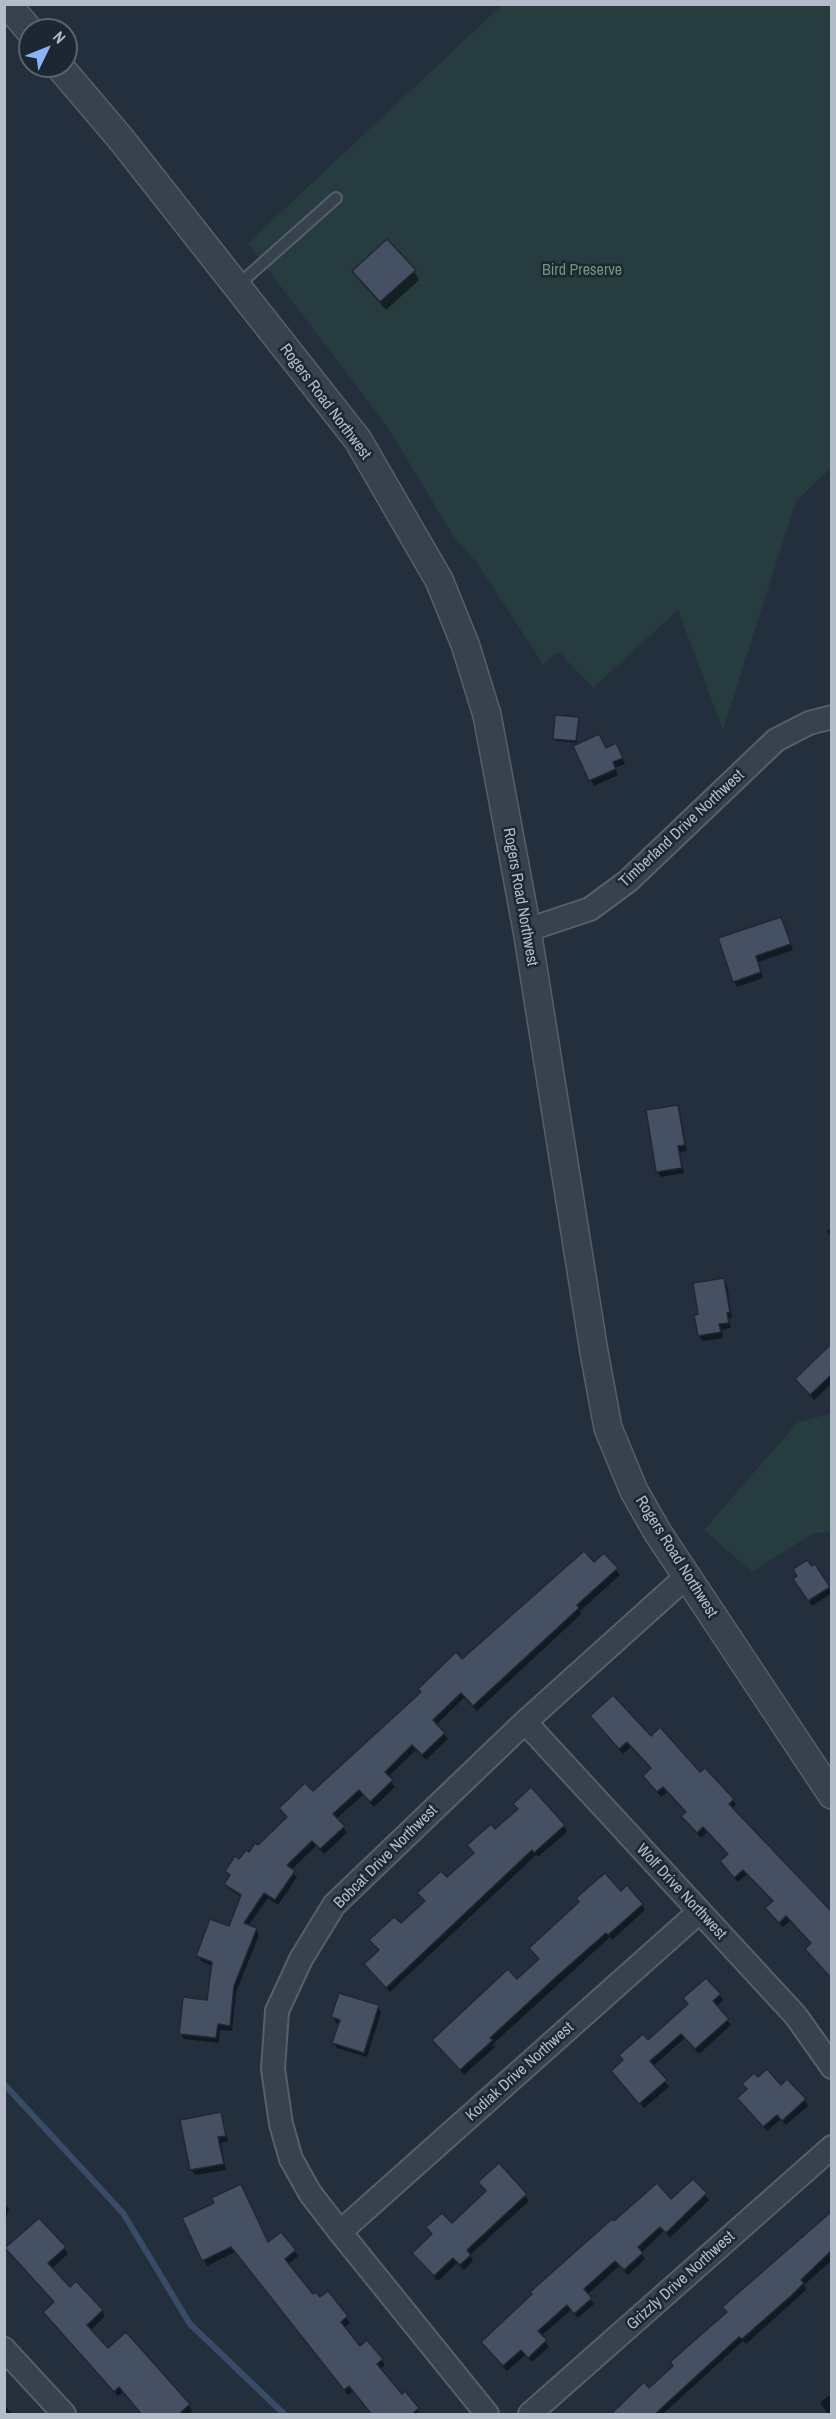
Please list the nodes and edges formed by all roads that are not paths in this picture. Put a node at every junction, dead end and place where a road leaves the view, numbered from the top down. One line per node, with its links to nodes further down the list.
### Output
1 (8, 4): 2 (street)
2 (19, 18)
3 (69, 78): 5 (street, Rogers Road Northwest)
4 (336, 198): 5 (lane)
5 (236, 286): 7 (street, Rogers Road Northwest)
6 (831, 717): 7 (street, Timberland Drive Northwest)
7 (526, 930): 8 (street, Rogers Road Northwest)
8 (686, 1576): 9 (street, Bobcat Drive Northwest); 10 (street, Rogers Road Northwest)
9 (525, 1722): 11 (street, Wolf Drive Northwest); 14 (street, Bobcat Drive Northwest)
10 (831, 1795)
11 (699, 1912): 12 (street, Wolf Drive Northwest); 14 (street, Kodiak Drive Northwest)
12 (831, 2067)
13 (831, 2147): 18 (street, Grizzly Drive Northwest)
14 (340, 2232): 17 (street, Bobcat Drive Northwest)
15 (4, 2349): 16 (street)
16 (64, 2415)
17 (487, 2415)
18 (530, 2415)

